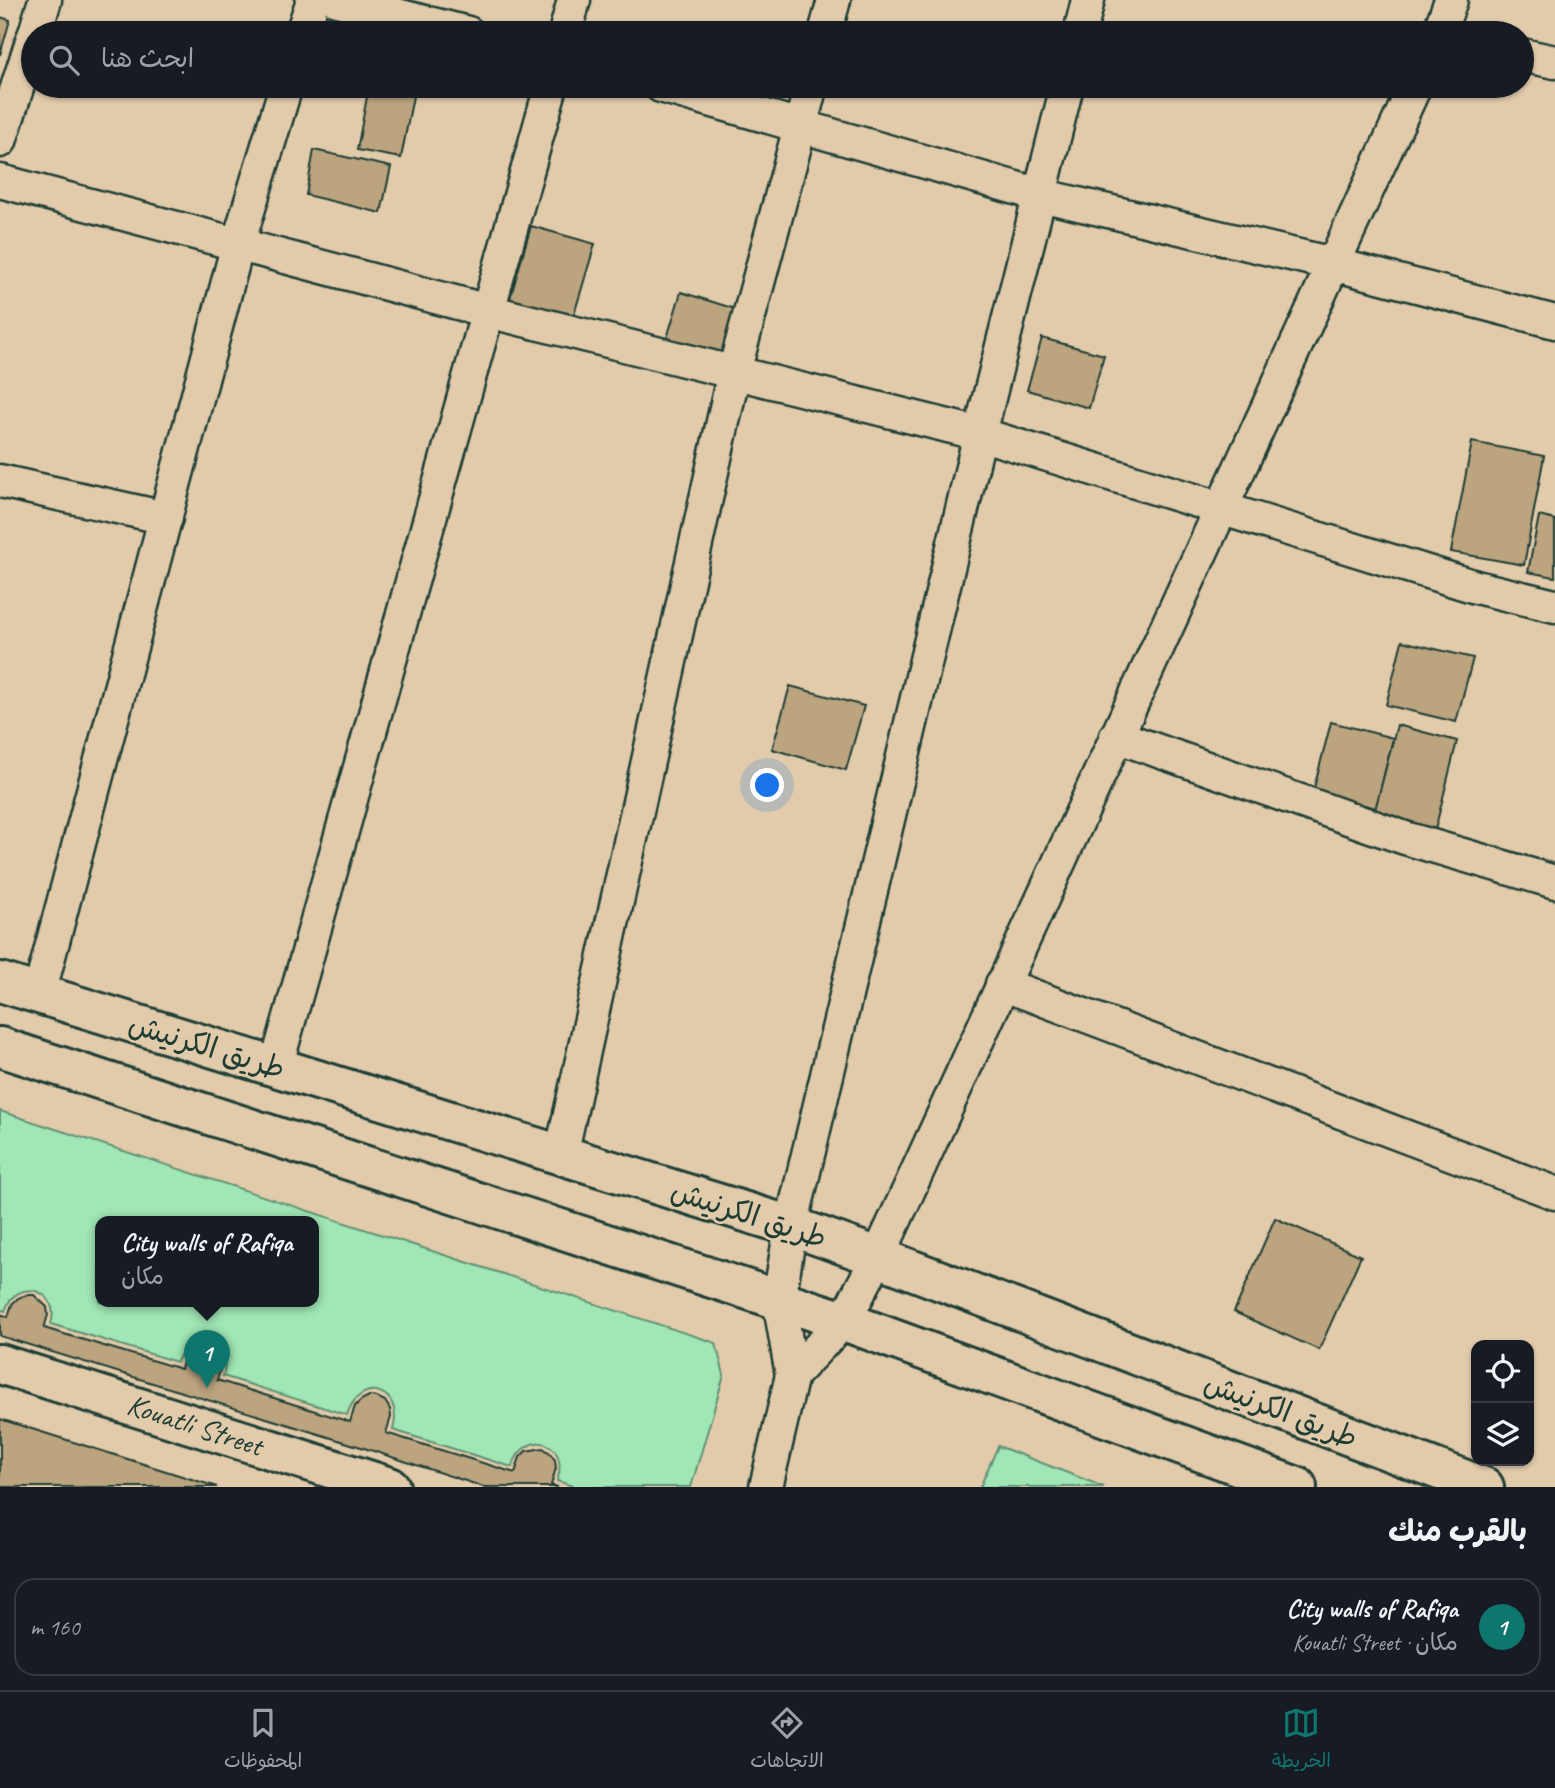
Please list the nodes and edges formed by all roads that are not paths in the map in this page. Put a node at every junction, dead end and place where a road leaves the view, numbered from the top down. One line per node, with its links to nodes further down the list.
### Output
1 (45, 0): 8 (street)
2 (313, 0): 9 (street)
3 (337, 0): 10 (street)
4 (575, 0): 11 (street)
5 (834, 0): 12 (street)
6 (1088, 0): 13 (street)
7 (1451, 0): 14 (street)
8 (38, 21)
9 (306, 21)
10 (420, 21)
11 (569, 21)
12 (828, 21)
13 (1083, 21)
14 (1443, 21)
15 (1534, 58): 16 (street)
16 (1555, 62)
17 (21, 76): 25 (street)
18 (282, 98): 28 (street)
19 (548, 98): 30 (street)
20 (703, 98): 24 (street)
21 (808, 98): 24 (street)
22 (1064, 98): 27 (street)
23 (1410, 98): 29 (street)
24 (800, 126): 27 (street); 32 (street)
25 (0, 141)
26 (0, 181): 28 (street)
27 (1040, 195): 29 (street); 33 (street)
28 (238, 244): 30 (street); 36 (street)
29 (1334, 264): 31 (street); 35 (street)
30 (488, 311): 32 (street); 44 (street)
31 (1555, 322)
32 (734, 372): 33 (street); 45 (street)
33 (980, 434): 35 (street); 47 (street)
34 (0, 481): 36 (street)
35 (1220, 509): 37 (street); 38 (street)
36 (166, 518): 42 (street)
37 (1555, 606)
38 (1116, 736): 39 (street); 41 (street)
39 (1555, 882)
40 (0, 982): 42 (main road, طريق الكرنيش)
41 (1002, 984): 46 (street); 48 (street)
42 (39, 994): 44 (main road, طريق الكرنيش)
43 (0, 1047): 49 (main road)
44 (276, 1067): 45 (main road, طريق الكرنيش)
45 (562, 1155): 47 (main road, طريق الكرنيش)
46 (1555, 1193)
47 (791, 1226): 48 (main road, طريق الكرنيش); 49 (street)
48 (878, 1257): 50 (street); 56 (main road, طريق الكرنيش)
49 (779, 1300): 50 (main road); 52 (street)
50 (844, 1321): 52 (street); 55 (main road)
51 (0, 1364): 53 (main road, Kouatli Street)
52 (792, 1375): 54 (street)
53 (390, 1487)
54 (766, 1487)
55 (1297, 1487)
56 (1484, 1487)

